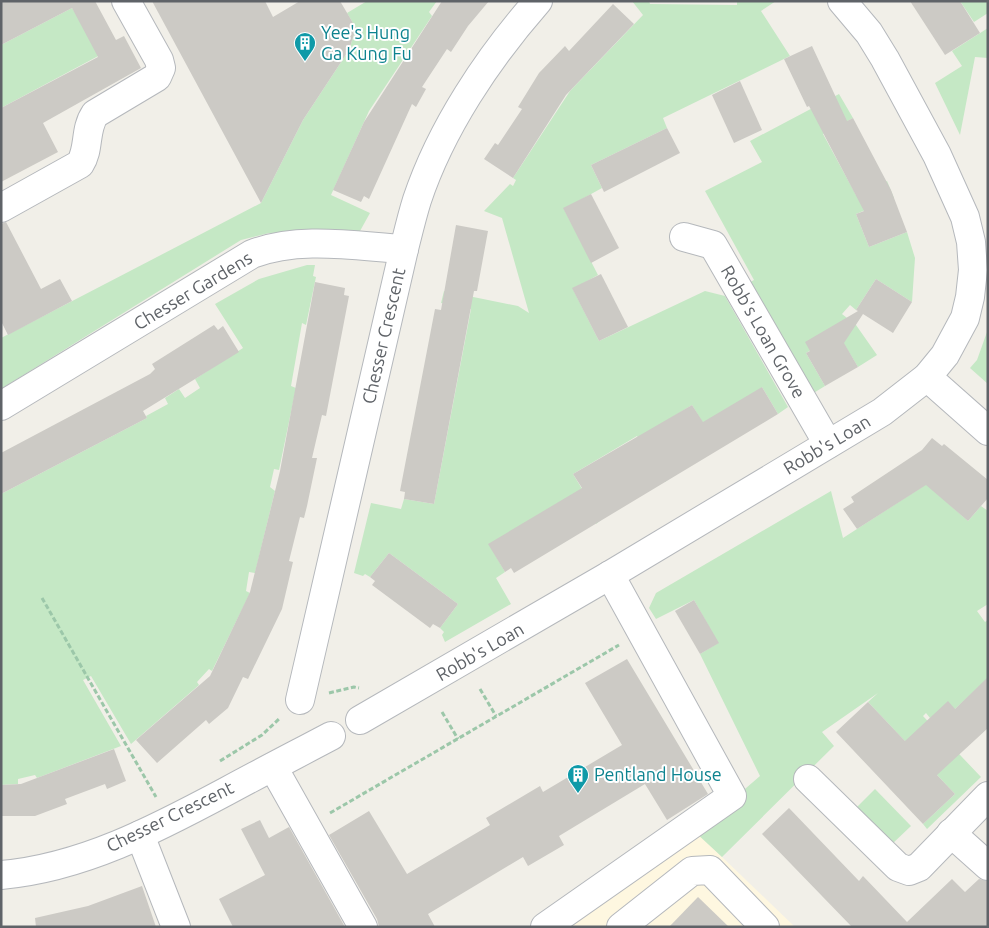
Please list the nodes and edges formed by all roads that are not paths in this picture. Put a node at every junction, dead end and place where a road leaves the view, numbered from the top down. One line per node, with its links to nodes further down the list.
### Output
1 (126, 1): 4 (street)
2 (538, 1): 7 (street, Chesser Crescent)
3 (842, 1): 6 (street, Robb's Loan)
4 (1, 208)
5 (684, 237): 11 (street, Robb's Loan Grove)
6 (979, 237): 8 (street, Robb's Loan)
7 (404, 249): 9 (street, Chesser Gardens); 13 (street, Chesser Crescent)
8 (927, 377): 10 (street); 11 (street, Robb's Loan)
9 (1, 406)
10 (988, 431)
11 (828, 444): 12 (street, Robb's Loan)
12 (610, 575): 14 (street, Robb's Loan); 25 (street)
13 (300, 700)
14 (360, 720)
15 (331, 736): 16 (street, Chesser Crescent)
16 (273, 767): 20 (street, Chesser Crescent); 24 (street)
17 (808, 779): 19 (street)
18 (988, 796): 19 (street)
19 (951, 832): 21 (street)
20 (140, 834): 22 (street, Chesser Crescent); 23 (street)
21 (988, 866)
22 (1, 875)
23 (176, 927)
24 (363, 927)
25 (545, 927)
26 (621, 927): 27 (street)
27 (765, 927)

